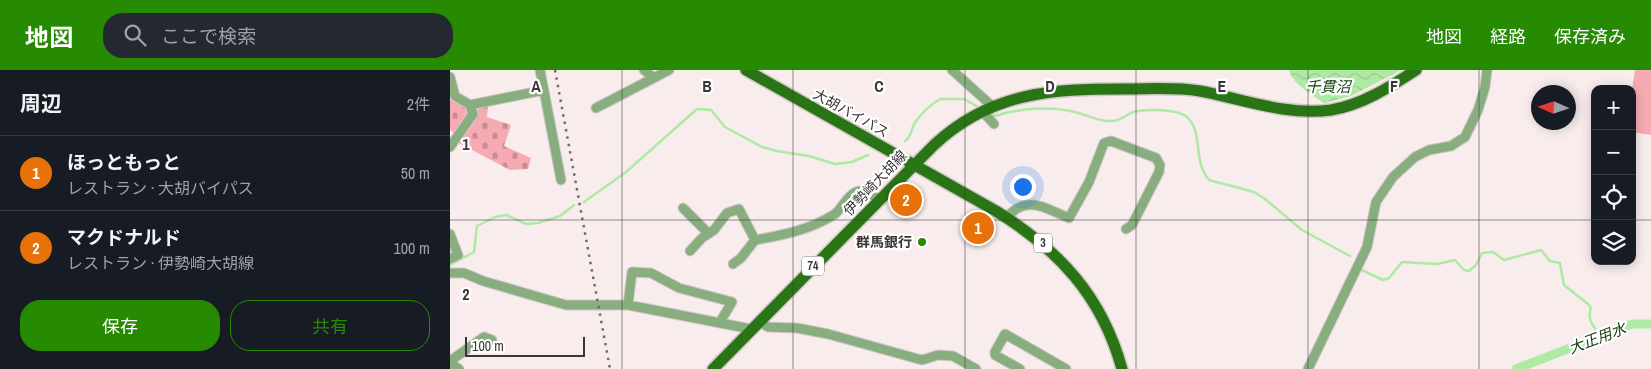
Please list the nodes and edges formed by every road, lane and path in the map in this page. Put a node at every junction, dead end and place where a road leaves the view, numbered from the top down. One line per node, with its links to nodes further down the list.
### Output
1 (540, 70): 10 (street)
2 (644, 70): 9 (street)
3 (669, 70): 9 (street)
4 (746, 70): 16 (main road, 大胡バイパス / 3)
5 (952, 70): 13 (street)
6 (1416, 70): 13 (main road, 伊勢崎大胡線 / 74)
7 (1487, 70): 41 (street)
8 (450, 77): 11 (street)
9 (654, 78): 12 (street)
10 (544, 90): 11 (street); 17 (street)
11 (470, 105): 15 (street)
12 (596, 108)
13 (987, 109): 14 (street); 16 (main road, 伊勢崎大胡線 / 74)
14 (994, 124)
15 (450, 147)
16 (914, 165): 18 (main road, 伊勢崎大胡線 / 74); 20 (main road, 大胡バイパス / 3)
17 (560, 180)
18 (881, 200): 24 (street); 31 (main road, 伊勢崎大胡線 / 74)
19 (683, 208): 22 (street)
20 (1007, 218): 21 (street); 40 (main road, 大胡バイパス / 3)
21 (1126, 229)
22 (708, 233): 24 (street); 25 (street)
23 (450, 234): 26 (street)
24 (755, 240): 27 (street)
25 (690, 251)
26 (450, 260)
27 (733, 264)
28 (450, 273): 29 (street)
29 (628, 304): 30 (street); 30 (street)
30 (720, 322): 31 (street)
31 (755, 325): 36 (main road, 伊勢崎大胡線 / 74); 37 (street)
32 (492, 340): 33 (street)
33 (450, 362): 35 (street)
34 (1051, 365): 38 (street); 39 (street)
35 (459, 369)
36 (713, 369)
37 (976, 369)
38 (1020, 369)
39 (1066, 369)
40 (1122, 369)
41 (1308, 369)

